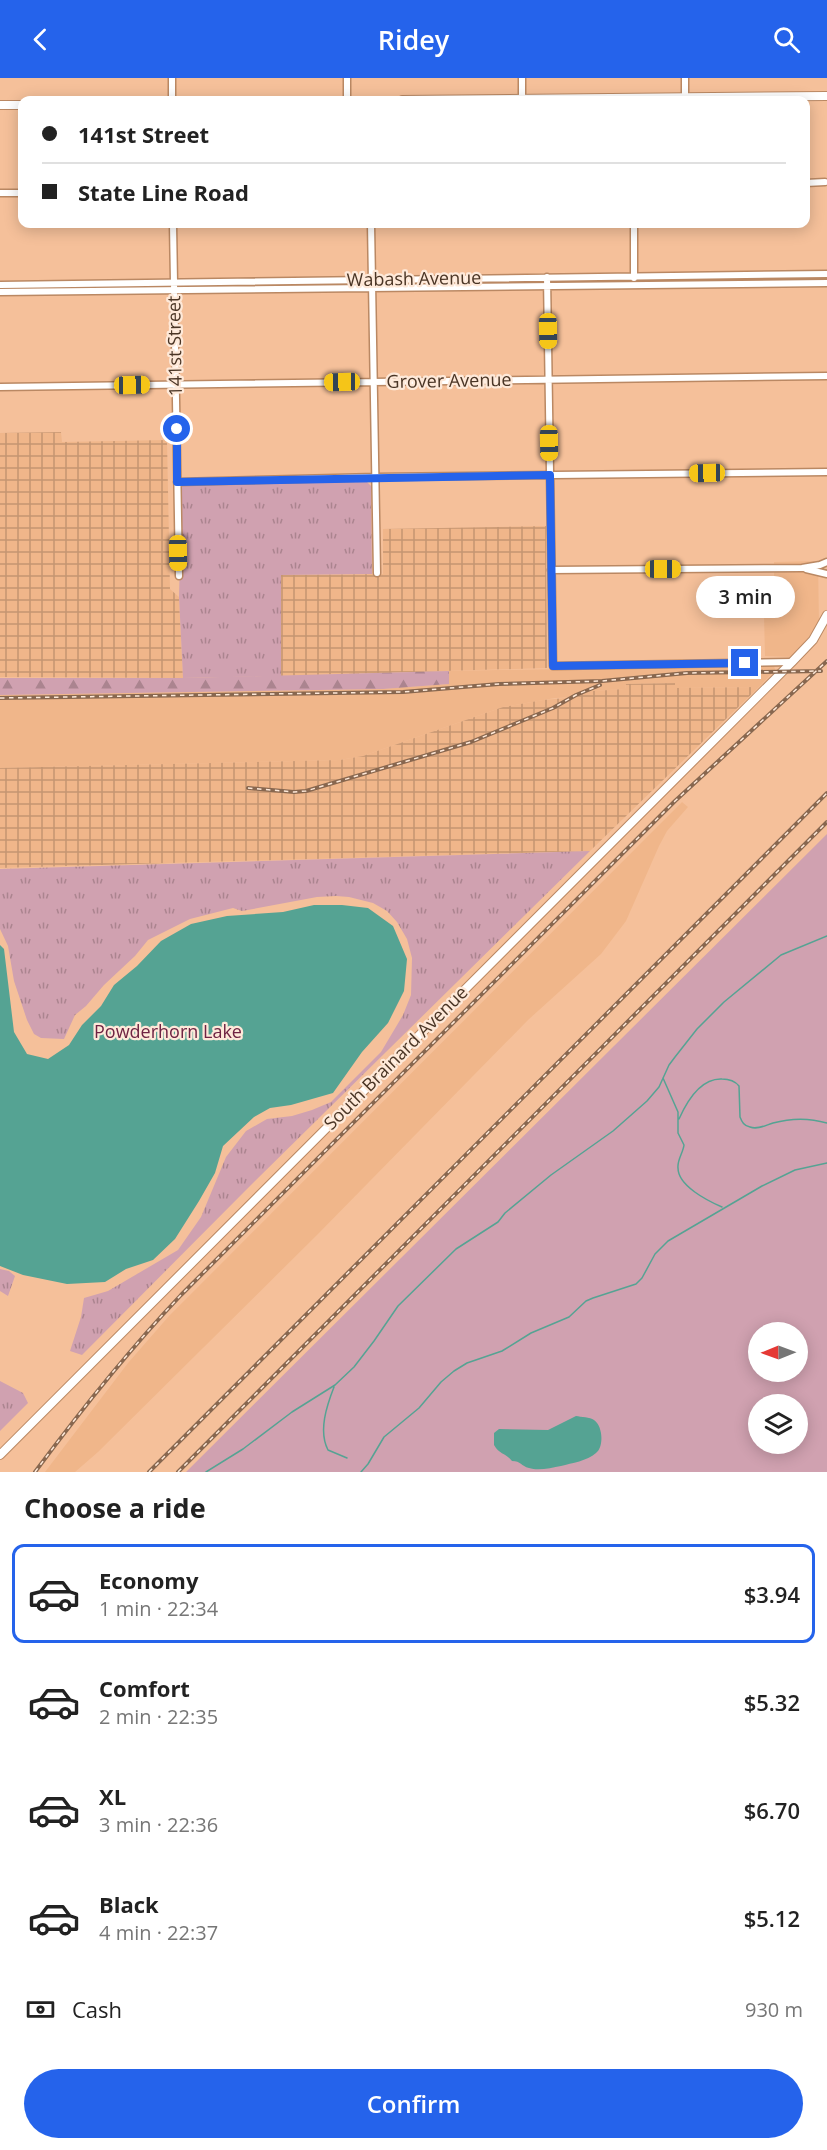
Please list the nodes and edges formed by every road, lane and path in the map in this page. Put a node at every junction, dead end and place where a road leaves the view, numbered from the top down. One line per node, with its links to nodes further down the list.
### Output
1 (172, 78): 5 (street)
2 (347, 78): 6 (street)
3 (522, 78): 7 (street)
4 (685, 78): 8 (street)
5 (172, 96)
6 (347, 96)
7 (522, 96)
8 (685, 96)
9 (810, 96): 10 (main road)
10 (827, 96)
11 (0, 105): 12 (main road)
12 (18, 105)
13 (826, 182): 14 (street)
14 (810, 183)
15 (18, 192): 16 (street)
16 (0, 193)
17 (173, 228): 24 (street, 141st Street)
18 (371, 228): 23 (street)
19 (634, 228): 21 (street)
20 (827, 274): 21 (street, Wabash Avenue)
21 (634, 276): 22 (street, Wabash Avenue); 27 (street)
22 (547, 277): 23 (street, Wabash Avenue); 28 (street)
23 (372, 279): 24 (street, Wabash Avenue); 29 (street)
24 (174, 282): 26 (street, Wabash Avenue); 30 (street, 141st Street)
25 (827, 283): 27 (street, Wabash Avenue)
26 (0, 285)
27 (634, 285): 28 (street, Wabash Avenue)
28 (547, 286): 29 (street, Wabash Avenue); 33 (street)
29 (372, 288): 30 (street, Wabash Avenue); 34 (street)
30 (174, 290): 31 (street, Wabash Avenue); 35 (street, 141st Street)
31 (0, 292)
32 (827, 376): 33 (street, Grover Avenue)
33 (548, 379): 34 (street, Grover Avenue); 38 (street)
34 (374, 382): 35 (street, Grover Avenue); 39 (street)
35 (176, 384): 36 (street, Grover Avenue); 40 (street, 141st Street)
36 (0, 387)
37 (827, 472): 38 (street)
38 (550, 475): 39 (street); 43 (street)
39 (376, 477): 40 (street); 44 (street)
40 (177, 482): 46 (street, 141st Street)
41 (827, 562): 42 (street)
42 (802, 568): 43 (street); 45 (street)
43 (551, 570): 50 (street)
44 (377, 573)
45 (827, 574)
46 (179, 576)
47 (827, 615): 49 (main road)
48 (827, 625): 49 (main road)
49 (819, 632): 50 (main road, South Brainard Avenue)
50 (792, 662): 51 (main road, South Brainard Avenue)
51 (0, 1455)

